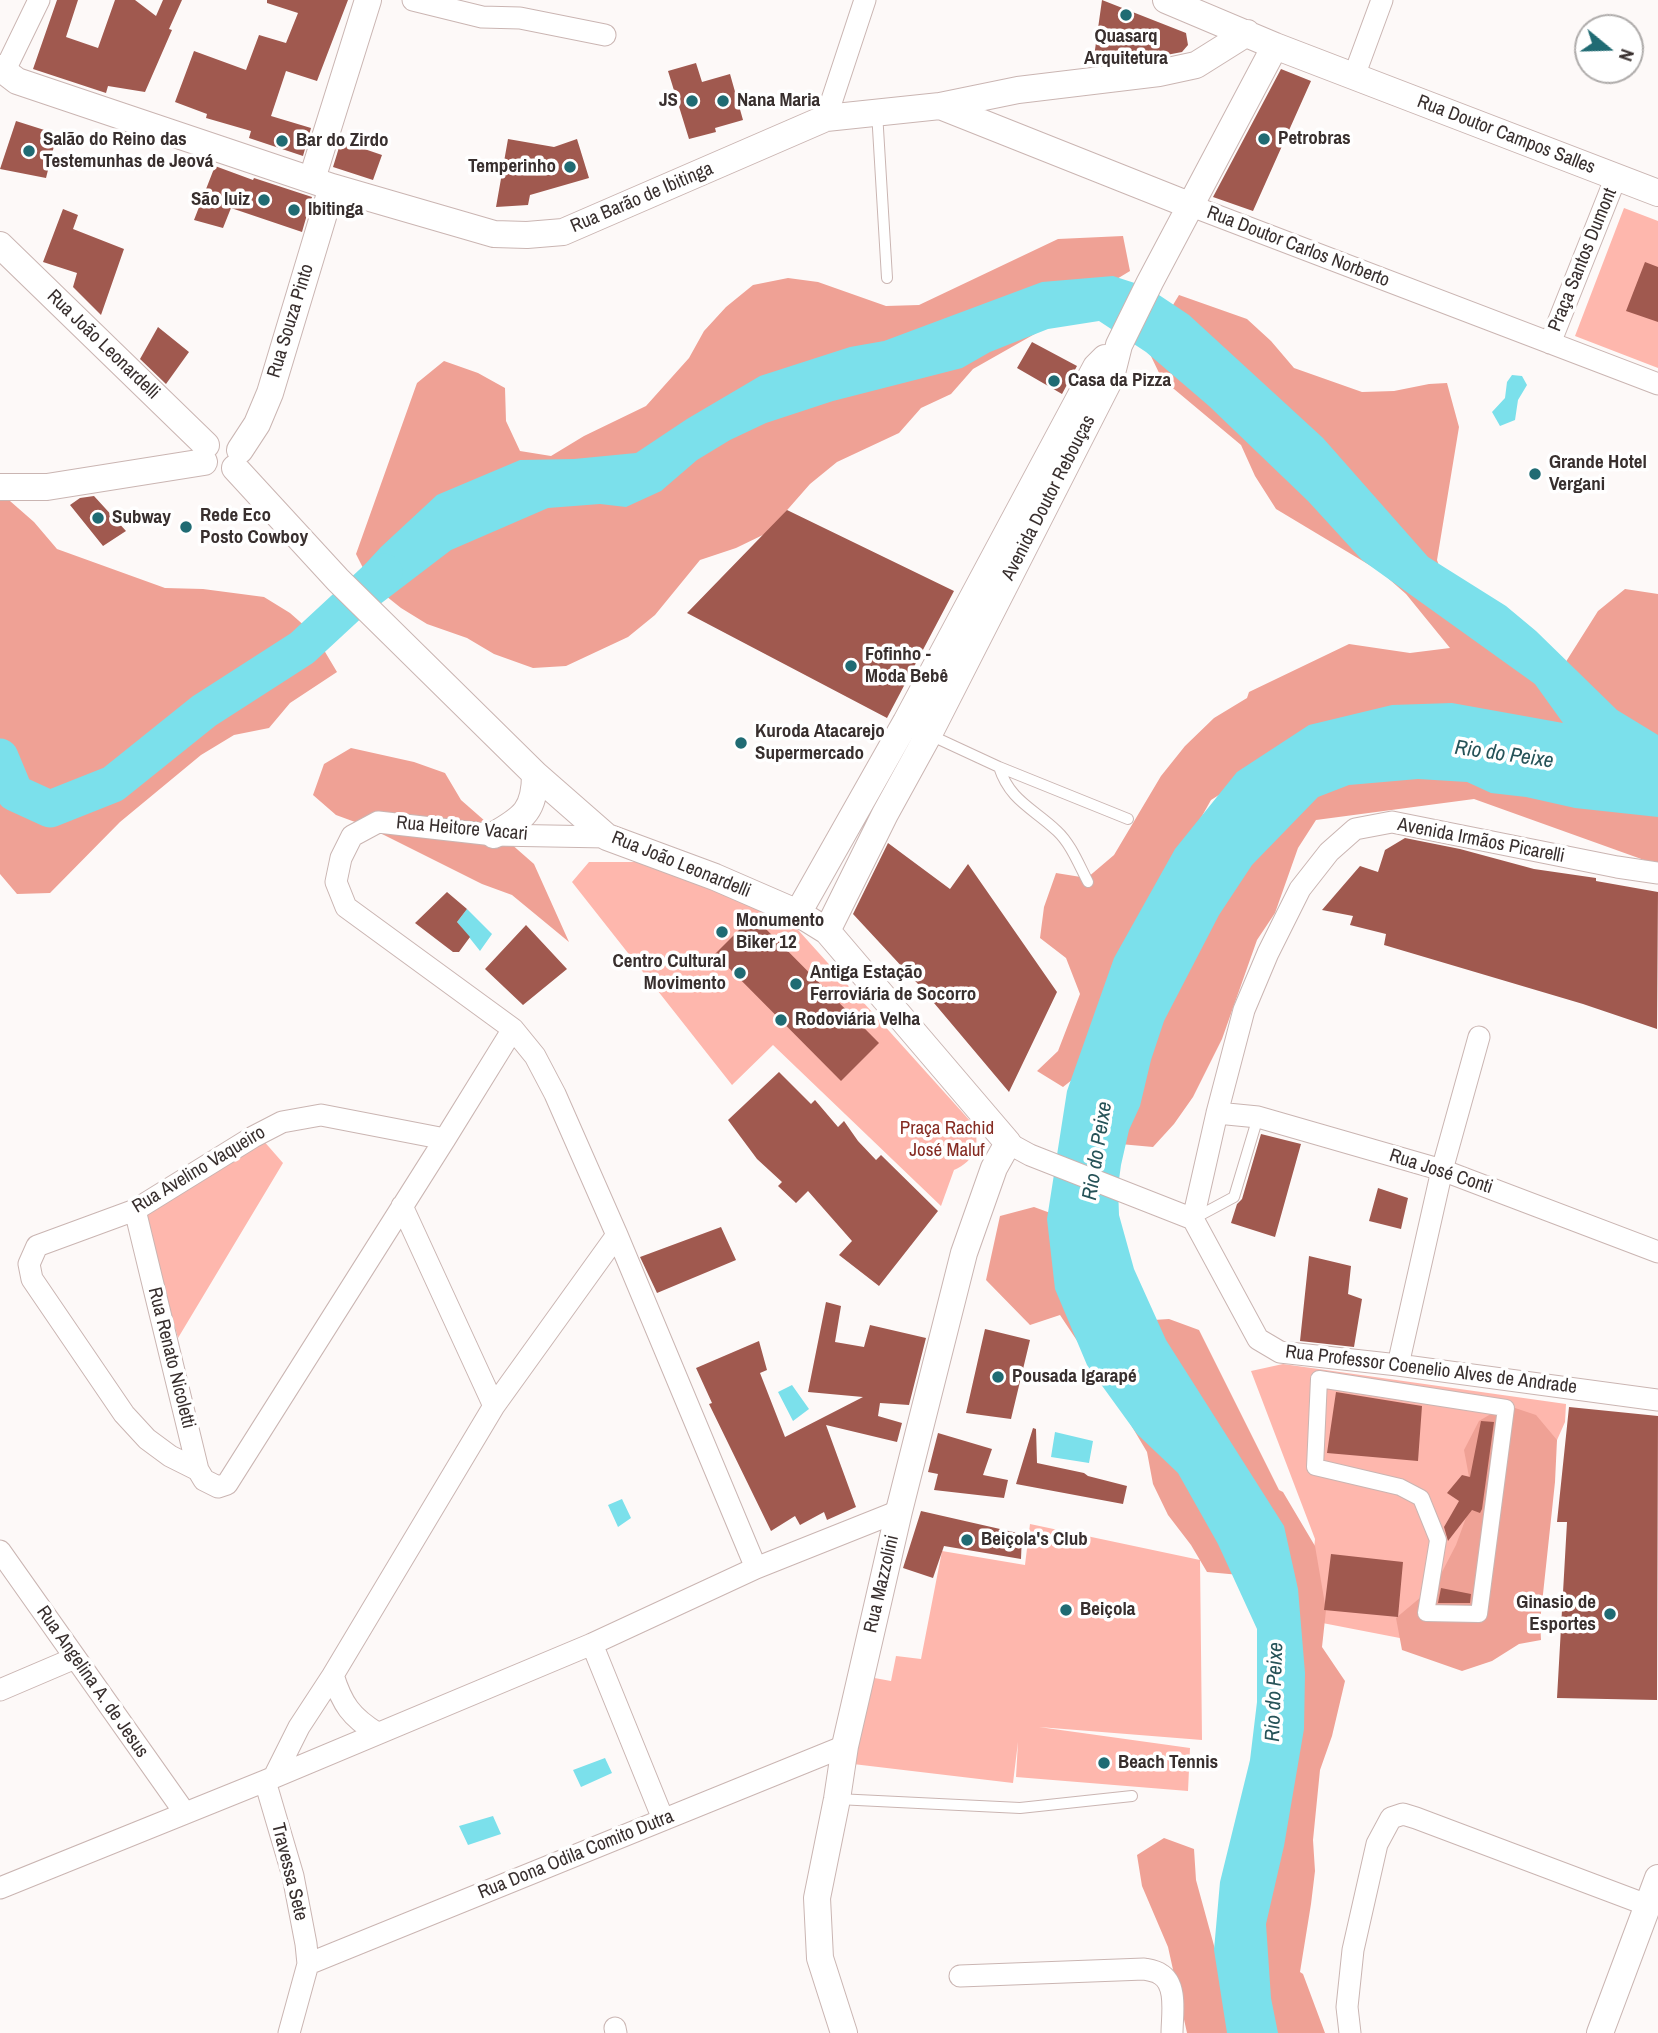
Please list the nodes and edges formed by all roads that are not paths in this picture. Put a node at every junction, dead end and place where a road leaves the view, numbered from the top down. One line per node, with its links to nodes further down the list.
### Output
1 (39, 0): 10 (street)
2 (368, 0): 18 (street, Rua Souza Pinto)
3 (413, 0): 8 (street)
4 (865, 0): 15 (street)
5 (1166, 0): 7 (street)
6 (1382, 0): 11 (street)
7 (1247, 33): 9 (street); 12 (street, Rua Barão de Ibitinga)
8 (605, 34)
9 (1275, 46): 11 (street, Rua Doutor Campos Salles); 20 (street)
10 (2, 70): 18 (street, Rua Barão de Ibitinga)
11 (1353, 76): 17 (street, Rua Doutor Campos Salles)
12 (1018, 90): 13 (street, Rua Barão de Ibitinga); 16 (street)
13 (940, 106): 14 (street, Rua Barão de Ibitinga); 16 (street, Rua Doutor Carlos Norberto)
14 (877, 112): 15 (street, Rua Barão de Ibitinga); 22 (lane)
15 (826, 117): 18 (street, Rua Barão de Ibitinga)
16 (1010, 133): 20 (street, Rua Doutor Carlos Norberto)
17 (1616, 177): 19 (street, Rua Doutor Campos Salles); 23 (street, Praça Santos Dumont)
18 (322, 183): 26 (street, Rua Souza Pinto)
19 (1658, 193)
20 (1189, 205): 23 (street, Rua Doutor Carlos Norberto); 28 (street, Avenida Doutor Rebouças)
21 (0, 245): 25 (street, Rua João Leonardelli)
22 (887, 278)
23 (1550, 343): 24 (street, Rua Doutor Carlos Norberto)
24 (1658, 384)
25 (205, 453): 26 (street); 27 (street)
26 (237, 459): 32 (street, Rua João Leonardelli)
27 (0, 487)
28 (986, 595): 29 (street, Avenida Doutor Rebouças); 30 (street, Avenida Doutor Rebouças)
29 (906, 722): 30 (lane); 33 (street, Avenida Doutor Rebouças)
30 (929, 734): 31 (lane); 34 (street, Avenida Doutor Rebouças)
31 (999, 767): 35 (lane); 39 (lane)
32 (535, 774): 36 (street); 37 (street, Rua João Leonardelli)
33 (861, 802): 34 (street); 40 (street, Avenida Doutor Rebouças)
34 (885, 814): 41 (street, Avenida Doutor Rebouças)
35 (1128, 819)
36 (494, 835): 37 (street, Rua Heitore Vacari); 42 (street, Rua Heitore Vacari)
37 (607, 837): 40 (street, Rua João Leonardelli)
38 (1658, 873): 44 (street, Avenida Irmãos Picarelli)
39 (1088, 882)
40 (798, 913): 41 (street, Rua João Leonardelli)
41 (827, 931): 47 (street, Rua João Leonardelli)
42 (513, 1029): 46 (street); 52 (street, Rua Heitore Vacari)
43 (1479, 1037): 48 (street)
44 (1217, 1113): 45 (street, Rua José Conti); 51 (street, Avenida Irmãos Picarelli)
45 (1258, 1117): 48 (street, Rua José Conti); 51 (lane)
46 (445, 1139): 49 (street); 50 (street, Rua Avelino Vaqueiro)
47 (1019, 1149): 51 (street); 60 (street, Rua Mazzolini)
48 (1442, 1170): 53 (street, Rua José Conti); 54 (street)
49 (402, 1206): 57 (street); 59 (street)
50 (135, 1210): 59 (street, Rua Renato Nicoletti); 59 (street, Rua Avelino Vaqueiro)
51 (1193, 1219): 54 (street, Rua Professor Coenelio Alves de Andrade)
52 (617, 1235): 57 (street); 62 (street, Rua Heitore Vacari)
53 (1658, 1252)
54 (1398, 1365): 55 (street, Rua Professor Coenelio Alves de Andrade)
55 (1511, 1381): 56 (street, Rua Professor Coenelio Alves de Andrade); 58 (street)
56 (1658, 1401)
57 (494, 1406): 65 (street)
58 (1506, 1408): 58 (street)
59 (198, 1470)
60 (900, 1511): 62 (street); 68 (street, Rua Mazzolini)
61 (0, 1551): 64 (street, Rua Angelina A. de Jesus)
62 (756, 1568): 63 (street)
63 (592, 1644): 67 (street); 73 (street)
64 (75, 1658): 66 (street); 72 (street, Rua Angelina A. de Jesus)
65 (333, 1675): 67 (street); 69 (street)
66 (0, 1690)
67 (377, 1733): 69 (street)
68 (845, 1746): 71 (street, Rua Mazzolini); 73 (street, Rua Dona Odila Comito Dutra)
69 (269, 1779): 72 (street); 77 (street, Travessa Sete)
70 (1132, 1796): 71 (lane)
71 (837, 1798): 80 (street, Rua Mazzolini)
72 (185, 1813): 75 (street)
73 (663, 1819): 77 (street, Rua Dona Odila Comito Dutra)
74 (1658, 1878): 76 (street)
75 (0, 1888)
76 (1647, 1905): 82 (street); 83 (street)
77 (308, 1964): 79 (street)
78 (960, 1976): 81 (street)
79 (289, 2033)
80 (844, 2033)
81 (1172, 2033)
82 (1350, 2033)
83 (1600, 2033)

